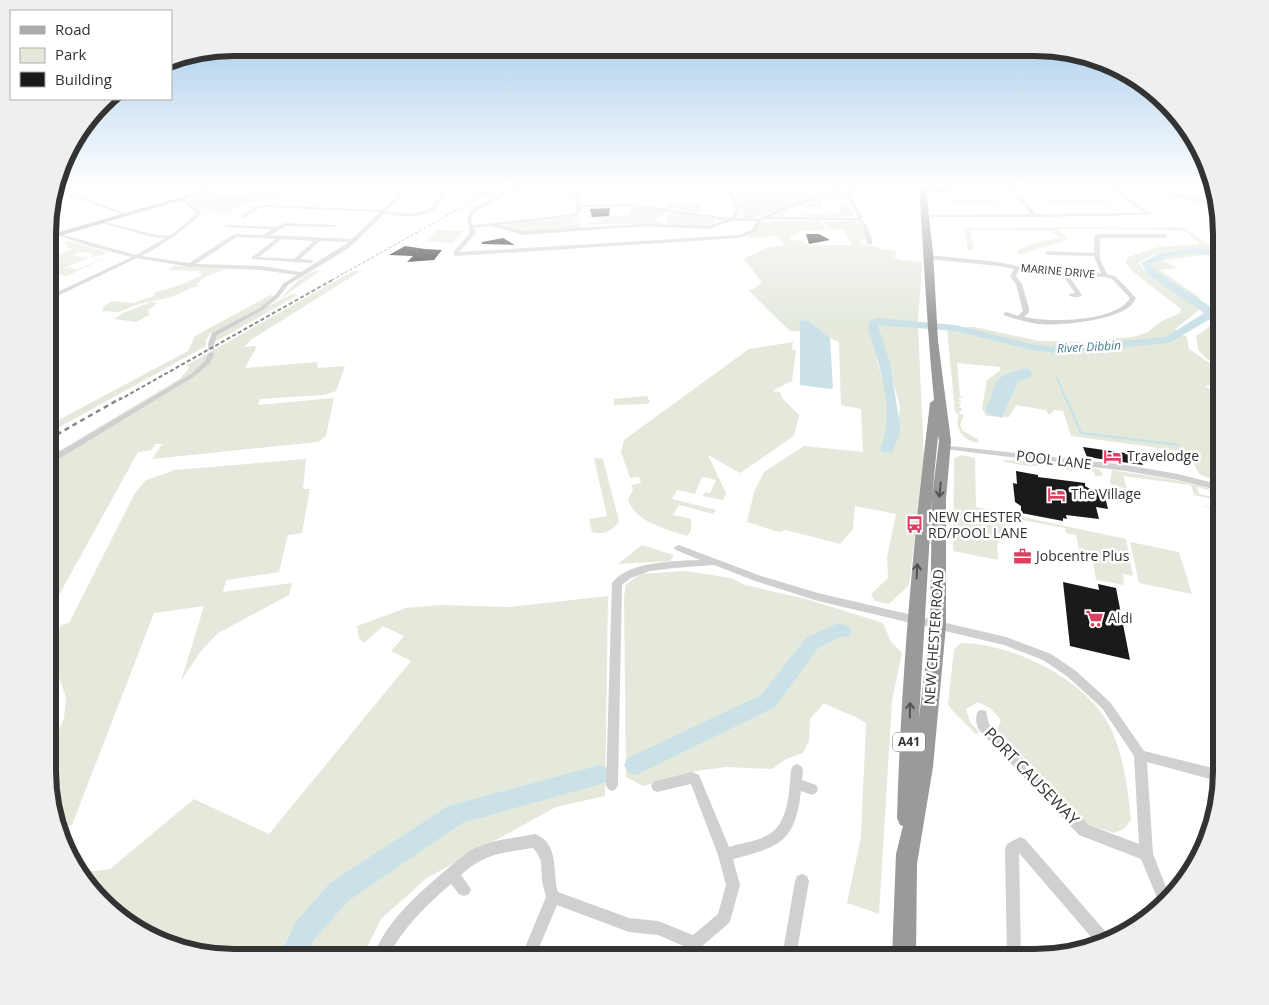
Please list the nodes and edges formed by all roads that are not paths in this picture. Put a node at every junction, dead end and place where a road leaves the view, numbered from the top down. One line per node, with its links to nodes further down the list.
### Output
1 (148, 234): 13 (street)
2 (173, 234): 13 (street)
3 (268, 234): 11 (street)
4 (361, 234): 16 (street)
5 (472, 234): 18 (street)
6 (583, 234): 18 (street)
7 (746, 234): 18 (street)
8 (869, 234): 17 (street)
9 (927, 234): 22 (highway, NEW CHESTER ROAD / A41)
10 (56, 235): 21 (street)
11 (265, 236): 14 (street); 25 (street)
12 (1165, 236): 20 (street)
13 (169, 237): 21 (street)
14 (280, 237): 15 (street); 23 (street)
15 (319, 239): 16 (street); 23 (street)
16 (354, 241): 28 (street)
17 (862, 243)
18 (584, 248)
19 (1048, 253): 20 (street)
20 (1097, 255): 29 (street)
21 (137, 256): 25 (street); 30 (street)
22 (929, 257): 26 (street, MARINE DRIVE); 36 (highway, NEW CHESTER ROAD / A41)
23 (296, 260): 24 (street)
24 (311, 261)
25 (190, 265): 28 (street)
26 (1017, 268): 27 (street, MARINE DRIVE); 33 (street)
27 (1063, 272): 29 (street, MARINE DRIVE); 31 (street)
28 (302, 274): 34 (street)
29 (1105, 275): 33 (street, MARINE DRIVE)
30 (56, 295)
31 (1071, 295)
32 (1006, 314): 33 (street, MARINE DRIVE)
33 (1019, 318)
34 (211, 344)
35 (210, 354): 37 (street)
36 (940, 443): 38 (street, POOL LANE); 41 (highway, NEW CHESTER ROAD / A41, one-way to 36); 42 (highway, NEW CHESTER ROAD / A41, one-way to 42)
37 (56, 457)
38 (1213, 486)
39 (679, 548): 40 (street)
40 (714, 563): 41 (street); 46 (street)
41 (914, 620): 42 (street); 51 (highway, NEW CHESTER ROAD / A41, one-way to 41)
42 (938, 626): 44 (street); 51 (highway, NEW CHESTER ROAD / A41)
43 (982, 715): 50 (street, PORT CAUSEWAY)
44 (1140, 754): 45 (street); 50 (street)
45 (1212, 774)
46 (612, 785)
47 (657, 786): 49 (street)
48 (812, 789): 49 (street)
49 (725, 854): 61 (street)
50 (1146, 854): 55 (street)
51 (907, 863): 63 (highway, NEW CHESTER ROAD / A41)
52 (452, 874): 54 (street); 56 (street); 58 (street)
53 (802, 881): 62 (street)
54 (464, 889)
55 (1162, 894)
56 (553, 898): 59 (street); 60 (street)
57 (1100, 936): 64 (street)
58 (384, 949)
59 (531, 949)
60 (691, 949)
61 (694, 949)
62 (790, 949)
63 (904, 949)
64 (1014, 949)

